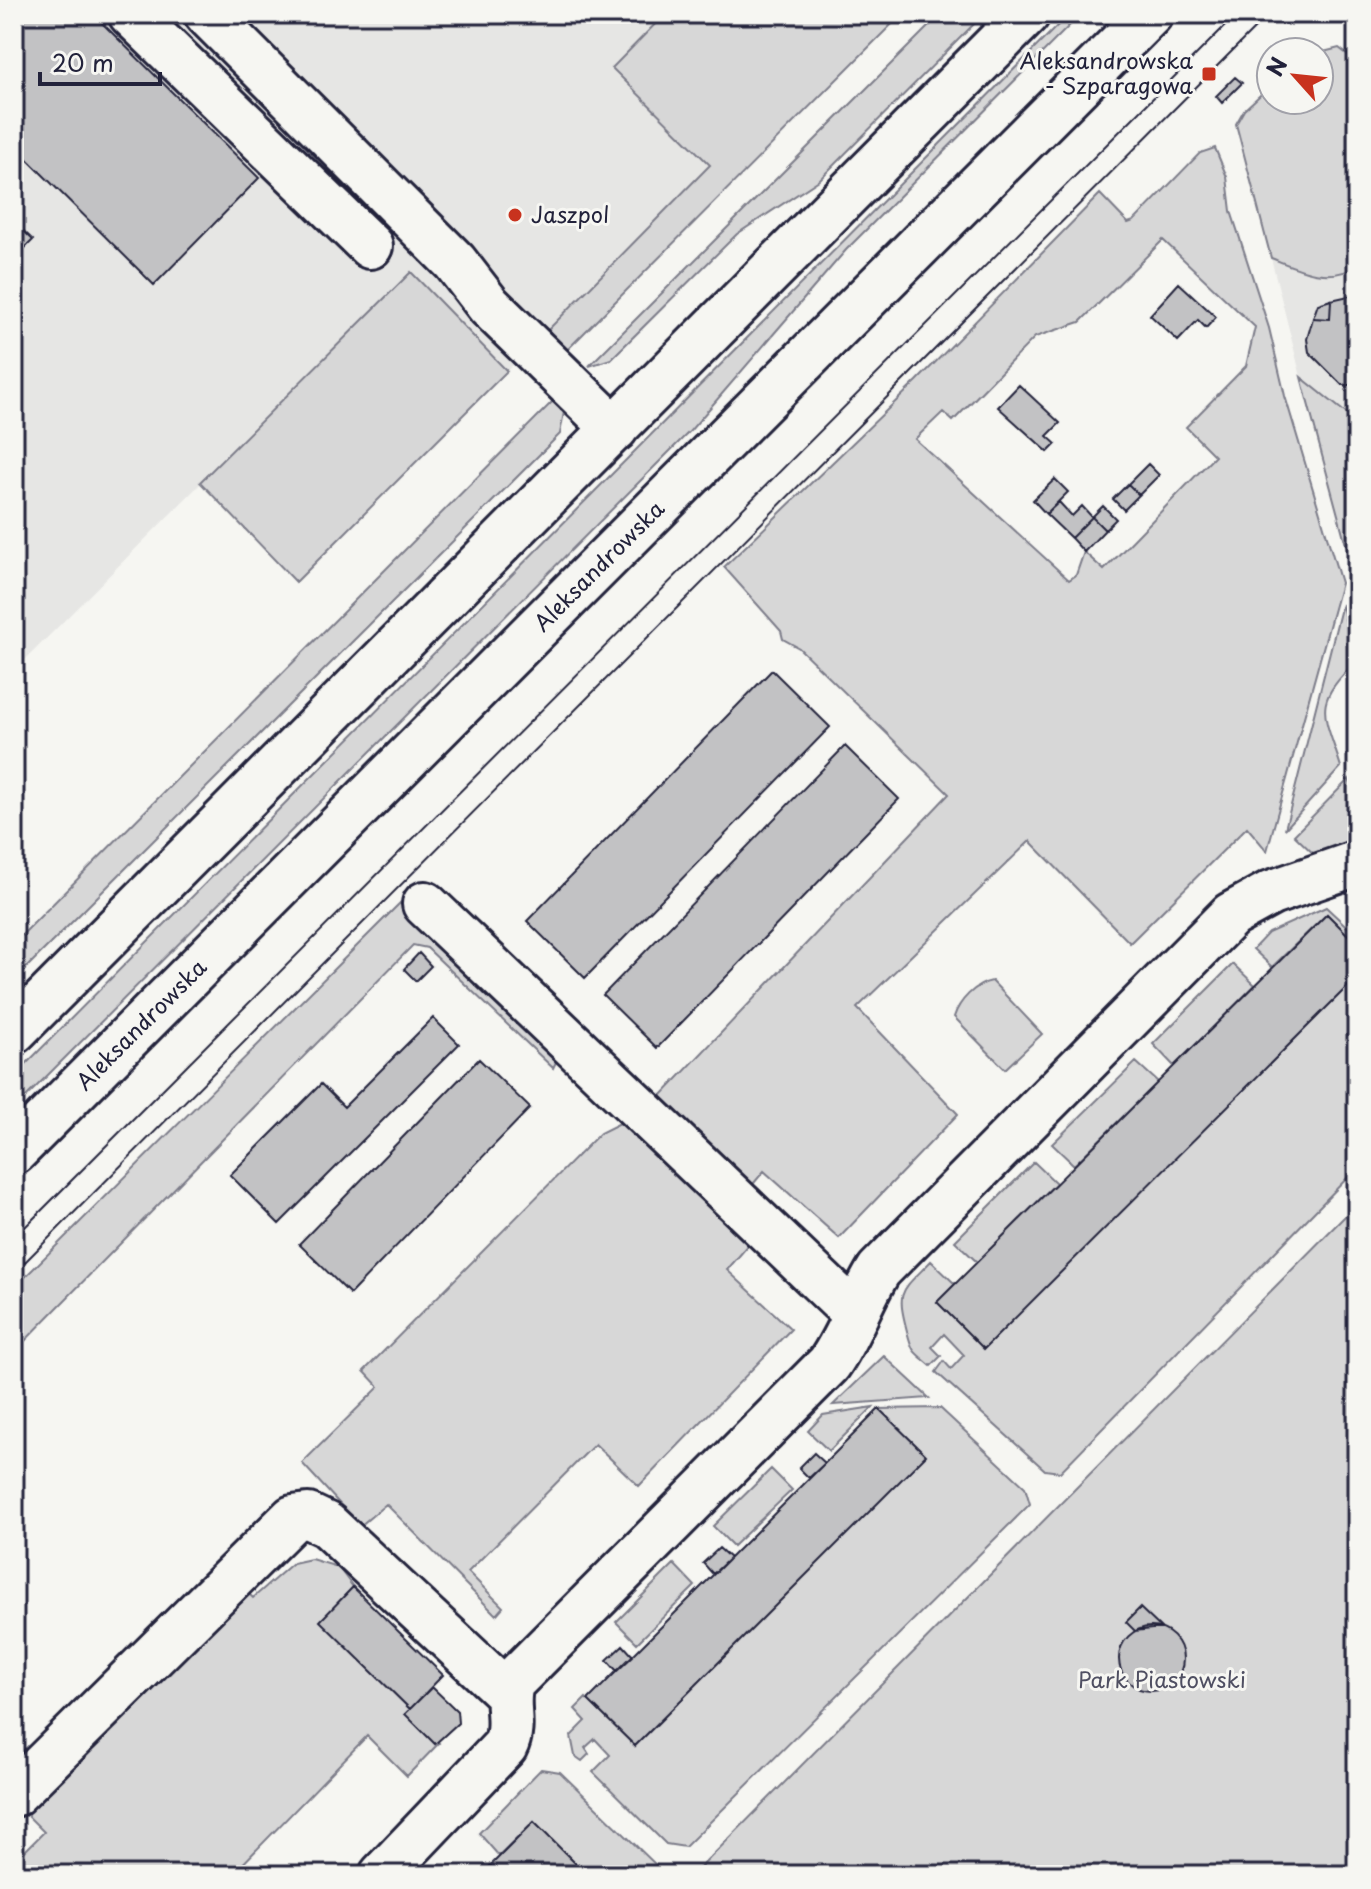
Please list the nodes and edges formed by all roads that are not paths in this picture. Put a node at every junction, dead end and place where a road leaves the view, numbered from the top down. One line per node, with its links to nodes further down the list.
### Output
1 (131, 14): 5 (main road)
2 (207, 14): 6 (main road)
3 (1027, 14): 6 (main road)
4 (1150, 14): 10 (main road, Aleksandrowska)
5 (370, 246)
6 (615, 429): 9 (main road)
7 (1357, 863): 11 (main road)
8 (425, 904): 11 (main road)
9 (14, 1031)
10 (14, 1152)
11 (856, 1315): 12 (main road)
12 (507, 1693): 13 (main road); 14 (main road)
13 (14, 1794)
14 (382, 1875)

